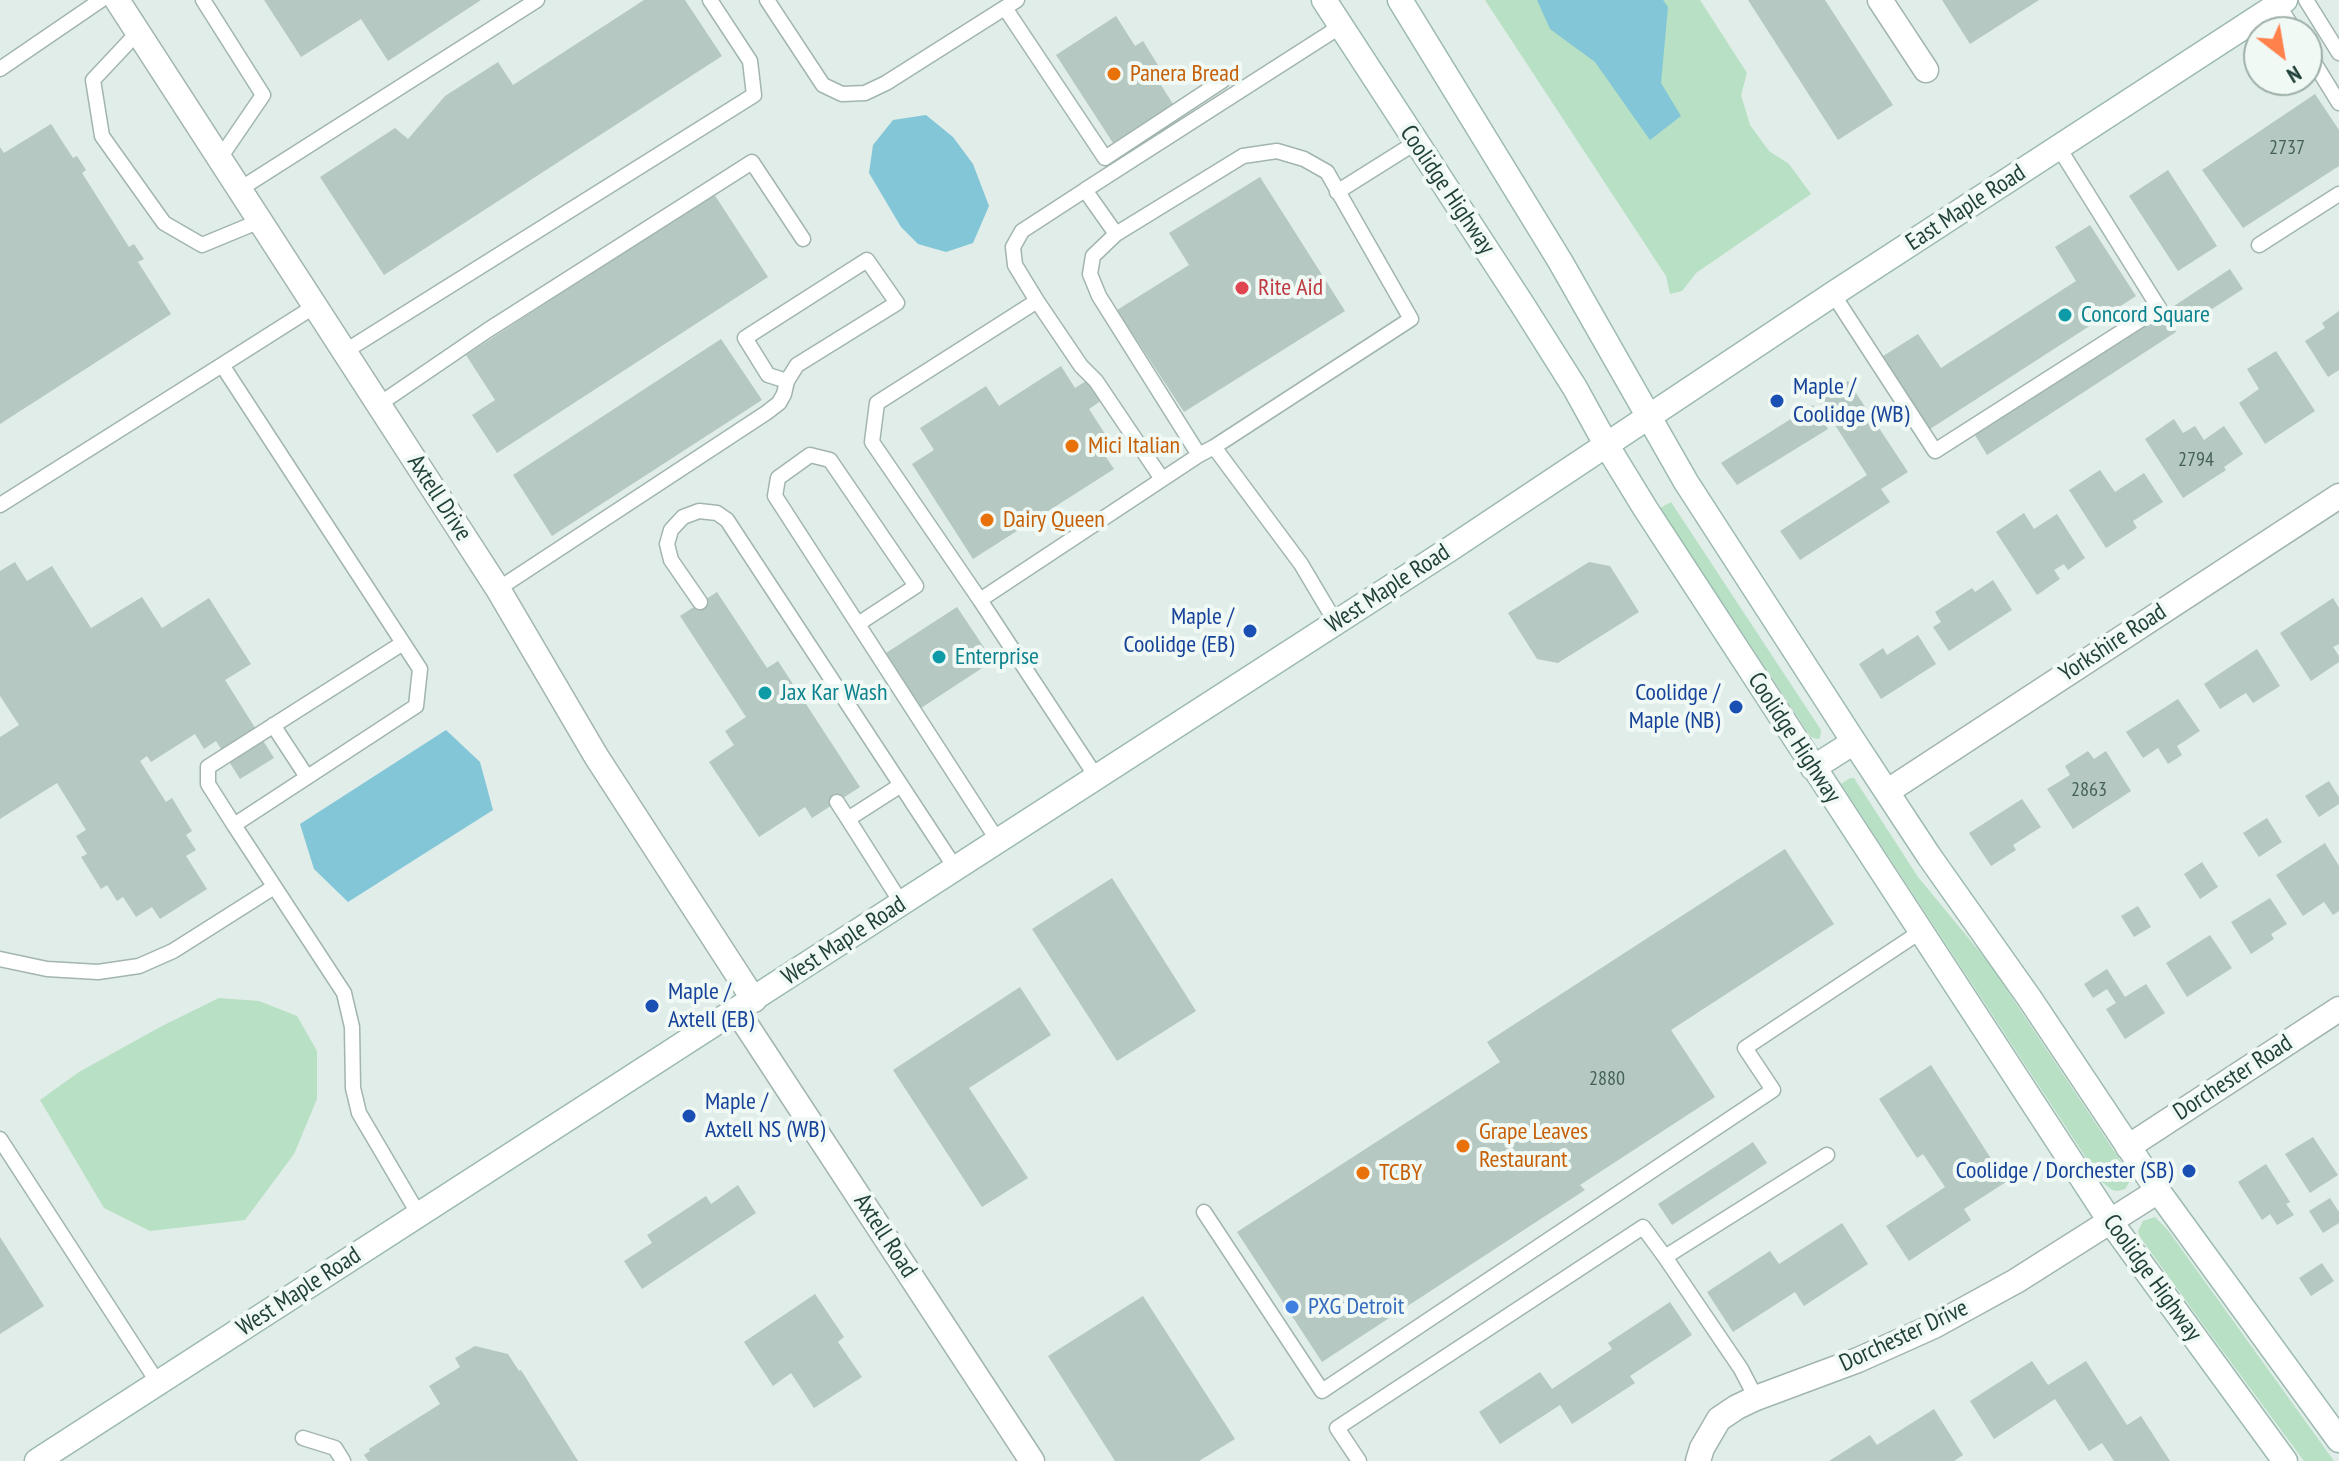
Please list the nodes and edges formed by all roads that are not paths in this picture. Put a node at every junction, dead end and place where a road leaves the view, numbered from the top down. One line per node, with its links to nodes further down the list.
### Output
1 (101, 0): 18 (lane)
2 (117, 0): 16 (main road, Axtell Drive)
3 (203, 0): 25 (lane)
4 (537, 0): 26 (lane)
5 (710, 0): 37 (lane)
6 (767, 0): 13 (lane)
7 (1324, 0): 14 (main road, Coolidge Highway)
8 (1383, 0): 15 (main road)
9 (1400, 0): 15 (main road, Coolidge Highway)
10 (2306, 0): 17 (lane)
11 (1885, 2): 19 (main road)
12 (2282, 2): 24 (main road, East Maple Road)
13 (1011, 4): 21 (lane)
14 (1341, 26): 23 (main road, Coolidge Highway); 27 (lane)
15 (1417, 30): 41 (main road, Coolidge Highway)
16 (138, 32): 25 (main road, Axtell Drive); 30 (lane)
17 (2339, 53)
18 (0, 69)
19 (1926, 70)
20 (2323, 77): 22 (lane)
21 (1222, 81)
22 (2339, 103)
23 (1415, 143): 28 (lane); 42 (main road, Coolidge Highway)
24 (2059, 148): 34 (main road, East Maple Road); 34 (lane)
25 (220, 158): 26 (main road, Axtell Drive)
26 (240, 189): 30 (main road, Axtell Drive)
27 (1085, 190): 31 (lane); 35 (lane)
28 (1337, 192): 31 (lane); 43 (lane)
29 (2339, 194): 33 (lane)
30 (260, 221): 36 (main road, Axtell Drive)
31 (1116, 234): 44 (lane)
32 (803, 239): 40 (lane)
33 (2259, 245)
34 (1833, 294): 41 (main road, East Maple Road)
35 (1037, 301): 45 (lane); 49 (lane)
36 (315, 306): 37 (main road, Axtell Drive); 38 (lane)
37 (344, 352): 40 (main road, Axtell Drive)
38 (222, 365): 47 (lane); 53 (lane)
39 (787, 381): 39 (lane); 48 (lane)
40 (378, 405): 48 (main road, Axtell Drive)
41 (1648, 417): 42 (main road, West Maple Road); 55 (main road, Coolidge Highway)
42 (1607, 446): 51 (main road, West Maple Road); 56 (main road, Coolidge Highway)
43 (1214, 447): 44 (lane); 51 (lane)
44 (1199, 455): 45 (lane)
45 (1162, 479): 49 (lane)
46 (2339, 496): 60 (main road, Yorkshire Road)
47 (0, 505)
48 (498, 589): 70 (main road, Axtell Drive)
49 (980, 600): 58 (lane)
50 (700, 602): 59 (lane)
51 (1336, 623): 58 (main road, West Maple Road)
52 (858, 624): 52 (lane); 64 (lane)
53 (403, 643): 54 (lane); 57 (lane)
54 (273, 725): 57 (lane); 63 (lane)
55 (1854, 742): 56 (main road); 60 (main road, Coolidge Highway)
56 (1813, 768): 68 (main road, Coolidge Highway)
57 (307, 777): 63 (lane)
58 (1097, 778): 64 (main road, West Maple Road)
59 (901, 785): 62 (lane); 65 (lane)
60 (1888, 791): 73 (main road, Coolidge Highway)
61 (837, 802): 62 (lane)
62 (848, 819): 67 (lane)
63 (234, 825): 66 (lane)
64 (998, 841): 65 (main road, West Maple Road)
65 (956, 869): 67 (main road, West Maple Road)
66 (274, 887): 69 (lane); 77 (lane)
67 (902, 904): 70 (main road, West Maple Road)
68 (1920, 932): 76 (lane); 78 (main road, Coolidge Highway)
69 (0, 959)
70 (746, 1005): 77 (main road, West Maple Road); 87 (main road, Axtell Road)
71 (2339, 1009): 73 (main road, Dorchester Road)
72 (0, 1139): 80 (lane)
73 (2128, 1147): 75 (main road, Coolidge Highway)
74 (1827, 1155): 79 (lane)
75 (2158, 1191): 78 (main road); 83 (main road, Coolidge Highway)
76 (1204, 1212)
77 (419, 1215): 80 (main road, West Maple Road)
78 (2110, 1221): 81 (main road, Dorchester Drive); 89 (main road, Coolidge Highway)
79 (1665, 1257): 81 (lane); 88 (lane)
80 (158, 1383): 85 (main road, West Maple Road)
81 (1756, 1398): 84 (main road, Dorchester Drive)
82 (303, 1438): 86 (lane)
83 (2339, 1440)
84 (1700, 1454)
85 (37, 1461)
86 (343, 1461)
87 (1032, 1461)
88 (1359, 1461)
89 (2285, 1461)

